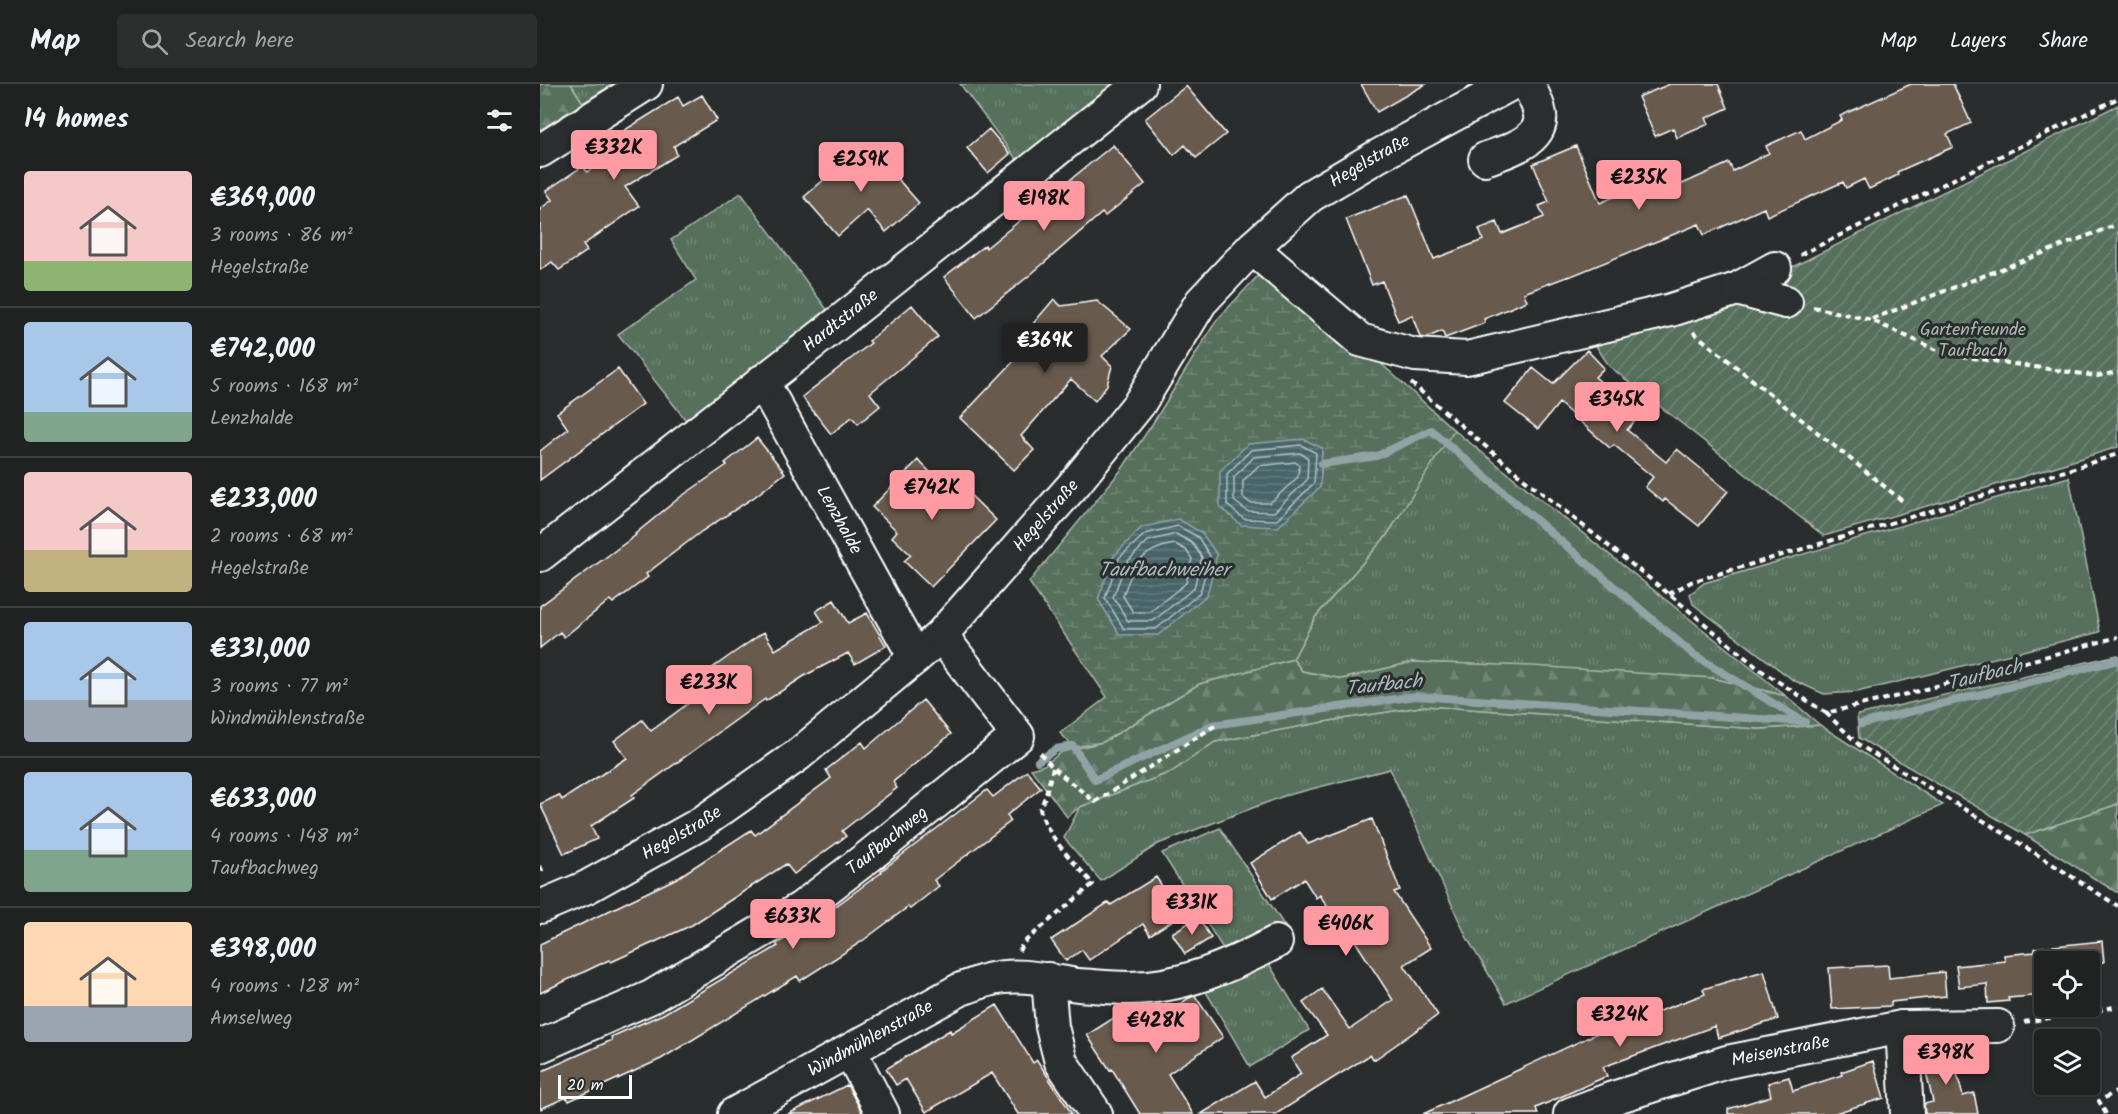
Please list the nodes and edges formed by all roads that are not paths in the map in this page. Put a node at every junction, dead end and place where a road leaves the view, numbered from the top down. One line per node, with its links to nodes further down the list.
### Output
1 (646, 84): 5 (street)
2 (1140, 84): 11 (street, Hardtstraße)
3 (1511, 84): 7 (street, Hegelstraße)
4 (1528, 84): 6 (street)
5 (540, 151)
6 (1485, 159)
7 (1252, 248): 9 (street); 13 (street, Hegelstraße)
8 (1775, 268): 9 (street)
9 (1737, 289): 10 (street)
10 (1786, 302)
11 (762, 381): 12 (street, Hardtstraße); 14 (street, Lenzhalde)
12 (540, 555)
13 (940, 635): 14 (street, Hegelstraße); 20 (street, Taufbachweg)
14 (915, 658): 15 (street, Hegelstraße)
15 (540, 907)
16 (1276, 942): 17 (street, Windmühlenstraße)
17 (1048, 979): 21 (street, Windmühlenstraße); 24 (street)
18 (1998, 1026): 19 (street, Meisenstraße)
19 (1902, 1027): 25 (street, Meisenstraße); 26 (street)
20 (540, 1046)
21 (850, 1051): 22 (street, Windmühlenstraße); 23 (street)
22 (734, 1114)
23 (883, 1114)
24 (1096, 1114)
25 (1570, 1114)
26 (1907, 1114)

